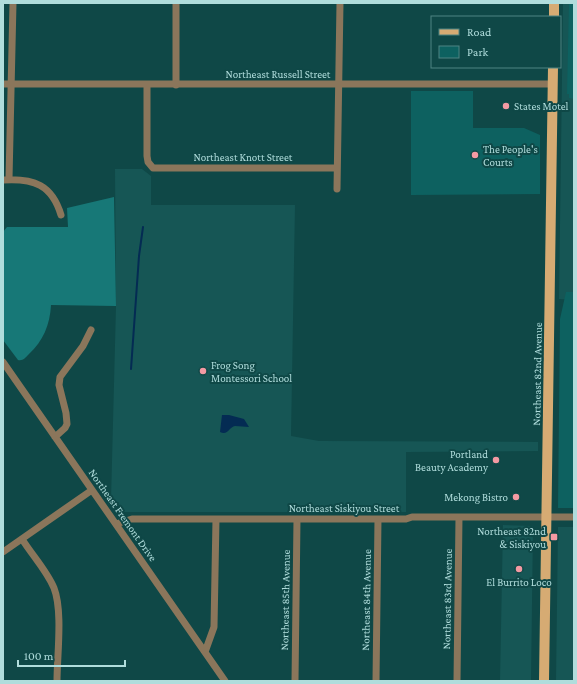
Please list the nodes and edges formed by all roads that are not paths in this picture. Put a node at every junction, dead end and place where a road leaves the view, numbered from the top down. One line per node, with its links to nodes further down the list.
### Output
1 (13, 3): 8 (street)
2 (176, 3): 10 (street)
3 (340, 3): 11 (street)
4 (554, 3): 5 (main road)
5 (554, 16)
6 (553, 68): 7 (main road, Northeast 82nd Avenue)
7 (553, 84): 11 (street, Northeast Russell Street); 21 (main road, Northeast 82nd Avenue)
8 (7, 85): 9 (street, Northeast Russell Street); 13 (street)
9 (147, 85): 10 (street, Northeast Russell Street); 12 (street, Northeast Knott Street)
10 (176, 85): 11 (street, Northeast Russell Street)
11 (338, 86): 12 (street)
12 (337, 168): 14 (street)
13 (6, 180): 15 (street)
14 (337, 189)
15 (61, 215)
16 (91, 330): 18 (street)
17 (4, 367): 18 (street, Northeast Fremont Drive)
18 (55, 437): 19 (street, Northeast Fremont Drive)
19 (92, 490): 26 (street, Northeast Fremont Drive); 27 (street)
20 (459, 517): 21 (street, Northeast Siskiyou Street); 25 (street, Northeast Siskiyou Street); 34 (street, Northeast 83rd Avenue)
21 (547, 517): 22 (street, Northeast Siskiyou Street); 35 (main road, Northeast 82nd Avenue)
22 (574, 517)
23 (216, 518): 24 (street, Northeast Siskiyou Street); 26 (street, Northeast Siskiyou Street); 29 (street)
24 (297, 519): 25 (street, Northeast Siskiyou Street); 32 (street, Northeast 85th Avenue)
25 (378, 519): 33 (street, Northeast 84th Avenue)
26 (116, 524): 29 (street, Northeast Fremont Drive)
27 (22, 539): 28 (street); 30 (street)
28 (3, 552)
29 (205, 652): 31 (street, Northeast Fremont Drive)
30 (57, 681)
31 (225, 681)
32 (295, 681)
33 (376, 681)
34 (457, 681)
35 (544, 681)

